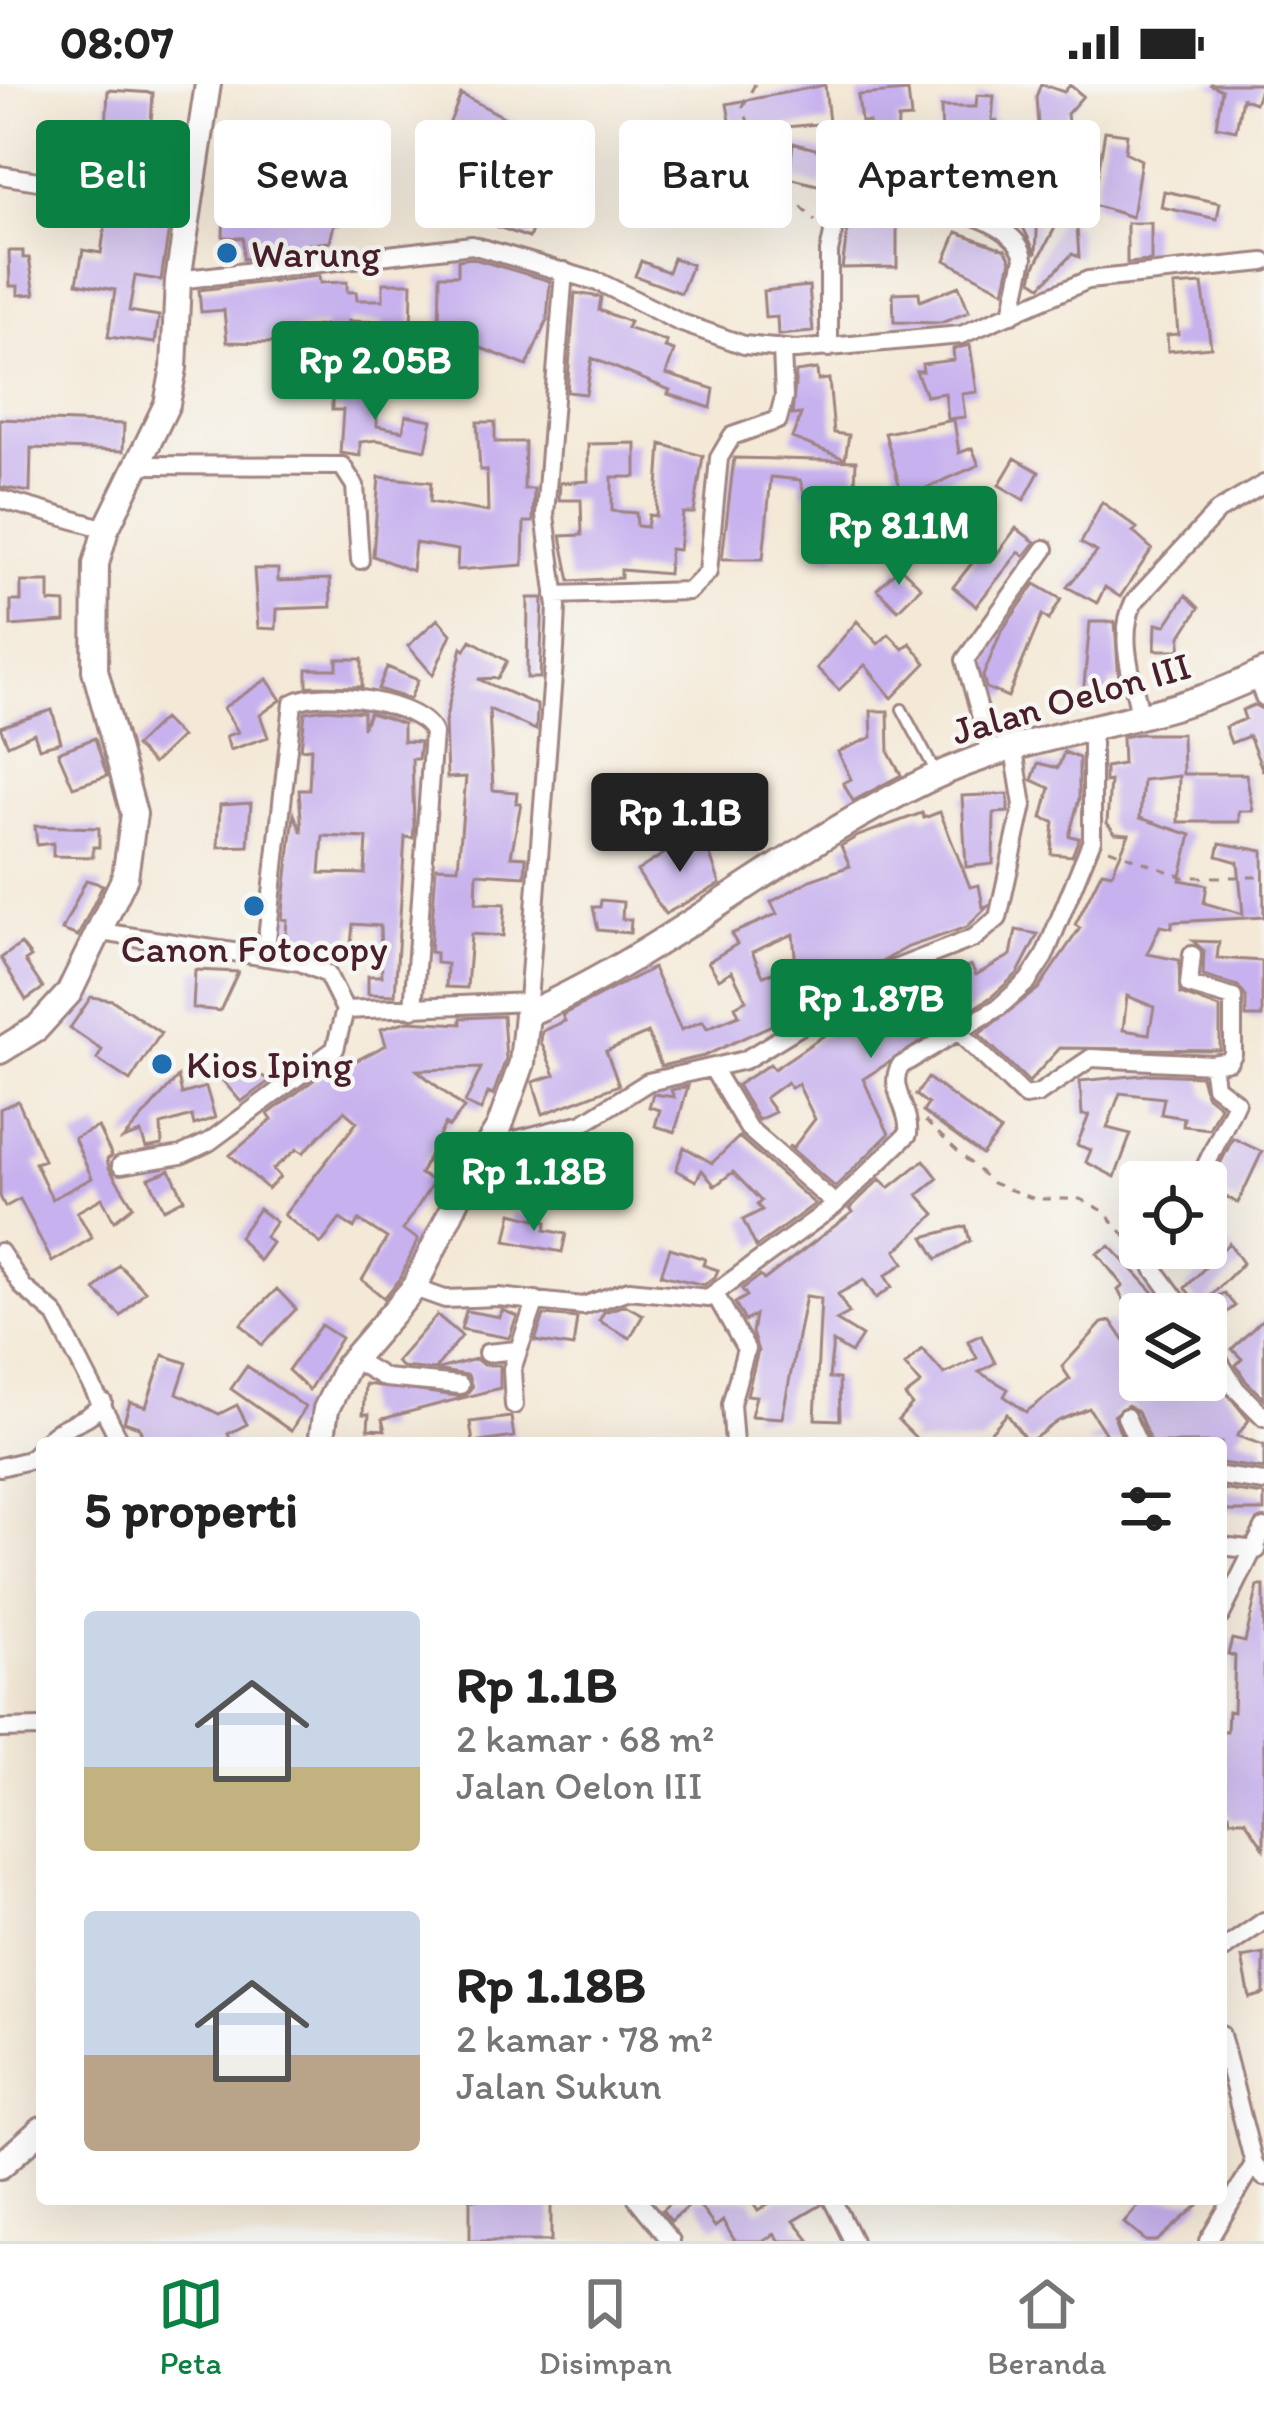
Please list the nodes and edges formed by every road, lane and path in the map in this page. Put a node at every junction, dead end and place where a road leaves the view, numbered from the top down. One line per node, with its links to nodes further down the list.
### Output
1 (208, 84): 4 (street)
2 (754, 84): 5 (path)
3 (0, 175): 4 (street)
4 (191, 205): 8 (street)
5 (831, 231): 9 (street); 10 (street)
6 (1264, 262): 9 (street)
7 (564, 271): 8 (street); 11 (street); 18 (street)
8 (178, 280): 12 (street)
9 (1012, 314): 10 (street)
10 (829, 348): 11 (street)
11 (782, 350): 18 (street)
12 (140, 465): 15 (street); 17 (street)
13 (1264, 484): 21 (street)
14 (0, 499): 15 (street)
15 (106, 529): 27 (street)
16 (1045, 549): 23 (street)
17 (360, 560)
18 (556, 595): 30 (street)
19 (1261, 682): 21 (street, Jalan Oelon III)
20 (902, 709): 24 (lane)
21 (1140, 714): 22 (street, Jalan Oelon III)
22 (1092, 724): 23 (street, Jalan Oelon III); 25 (street)
23 (1002, 748): 24 (street, Jalan Oelon III); 36 (street)
24 (938, 776): 30 (street, Jalan Oelon III)
25 (1092, 840): 26 (path); 33 (street)
26 (1264, 877)
27 (101, 932): 29 (street); 34 (street)
28 (1192, 955): 35 (street)
29 (265, 957): 31 (street); 32 (street)
30 (528, 1008): 32 (street); 38 (street)
31 (346, 1010): 32 (street); 40 (street)
32 (413, 1010)
33 (959, 1032): 35 (street); 37 (street)
34 (0, 1051)
35 (1212, 1064): 39 (street)
36 (714, 1071): 38 (street); 41 (street)
37 (905, 1106): 41 (street); 42 (path)
38 (486, 1148): 45 (street)
39 (1208, 1161)
40 (122, 1165)
41 (836, 1204): 47 (street)
42 (1119, 1228)
43 (0, 1252): 54 (street)
44 (1154, 1269): 46 (street)
45 (414, 1288): 48 (street); 51 (street)
46 (1172, 1293)
47 (715, 1294): 48 (street); 61 (street)
48 (536, 1300): 49 (street)
49 (517, 1350): 50 (street); 55 (street)
50 (487, 1353)
51 (353, 1359): 53 (street); 60 (street)
52 (1227, 1374): 57 (street)
53 (460, 1385)
54 (103, 1402): 58 (street); 59 (street)
55 (514, 1406)
56 (1126, 1417): 62 (street)
57 (1264, 1417)
58 (50, 1437)
59 (118, 1437)
60 (322, 1437)
61 (734, 1437)
62 (1135, 1437)
63 (36, 1453): 64 (street)
64 (0, 1467)
65 (1227, 1477): 66 (street)
66 (1264, 1482)
67 (1264, 1528): 69 (street)
68 (1227, 1547): 69 (street)
69 (1257, 1550): 70 (street)
70 (1227, 1604)
71 (36, 1728): 72 (street)
72 (0, 1729)
73 (1264, 1922): 74 (street)
74 (1227, 1947)
75 (1227, 2057): 78 (street)
76 (36, 2134): 77 (street)
77 (0, 2166)
78 (1259, 2171): 83 (street)
79 (642, 2205): 81 (street)
80 (835, 2205): 82 (street)
81 (671, 2241)
82 (853, 2241)
83 (1208, 2241)

